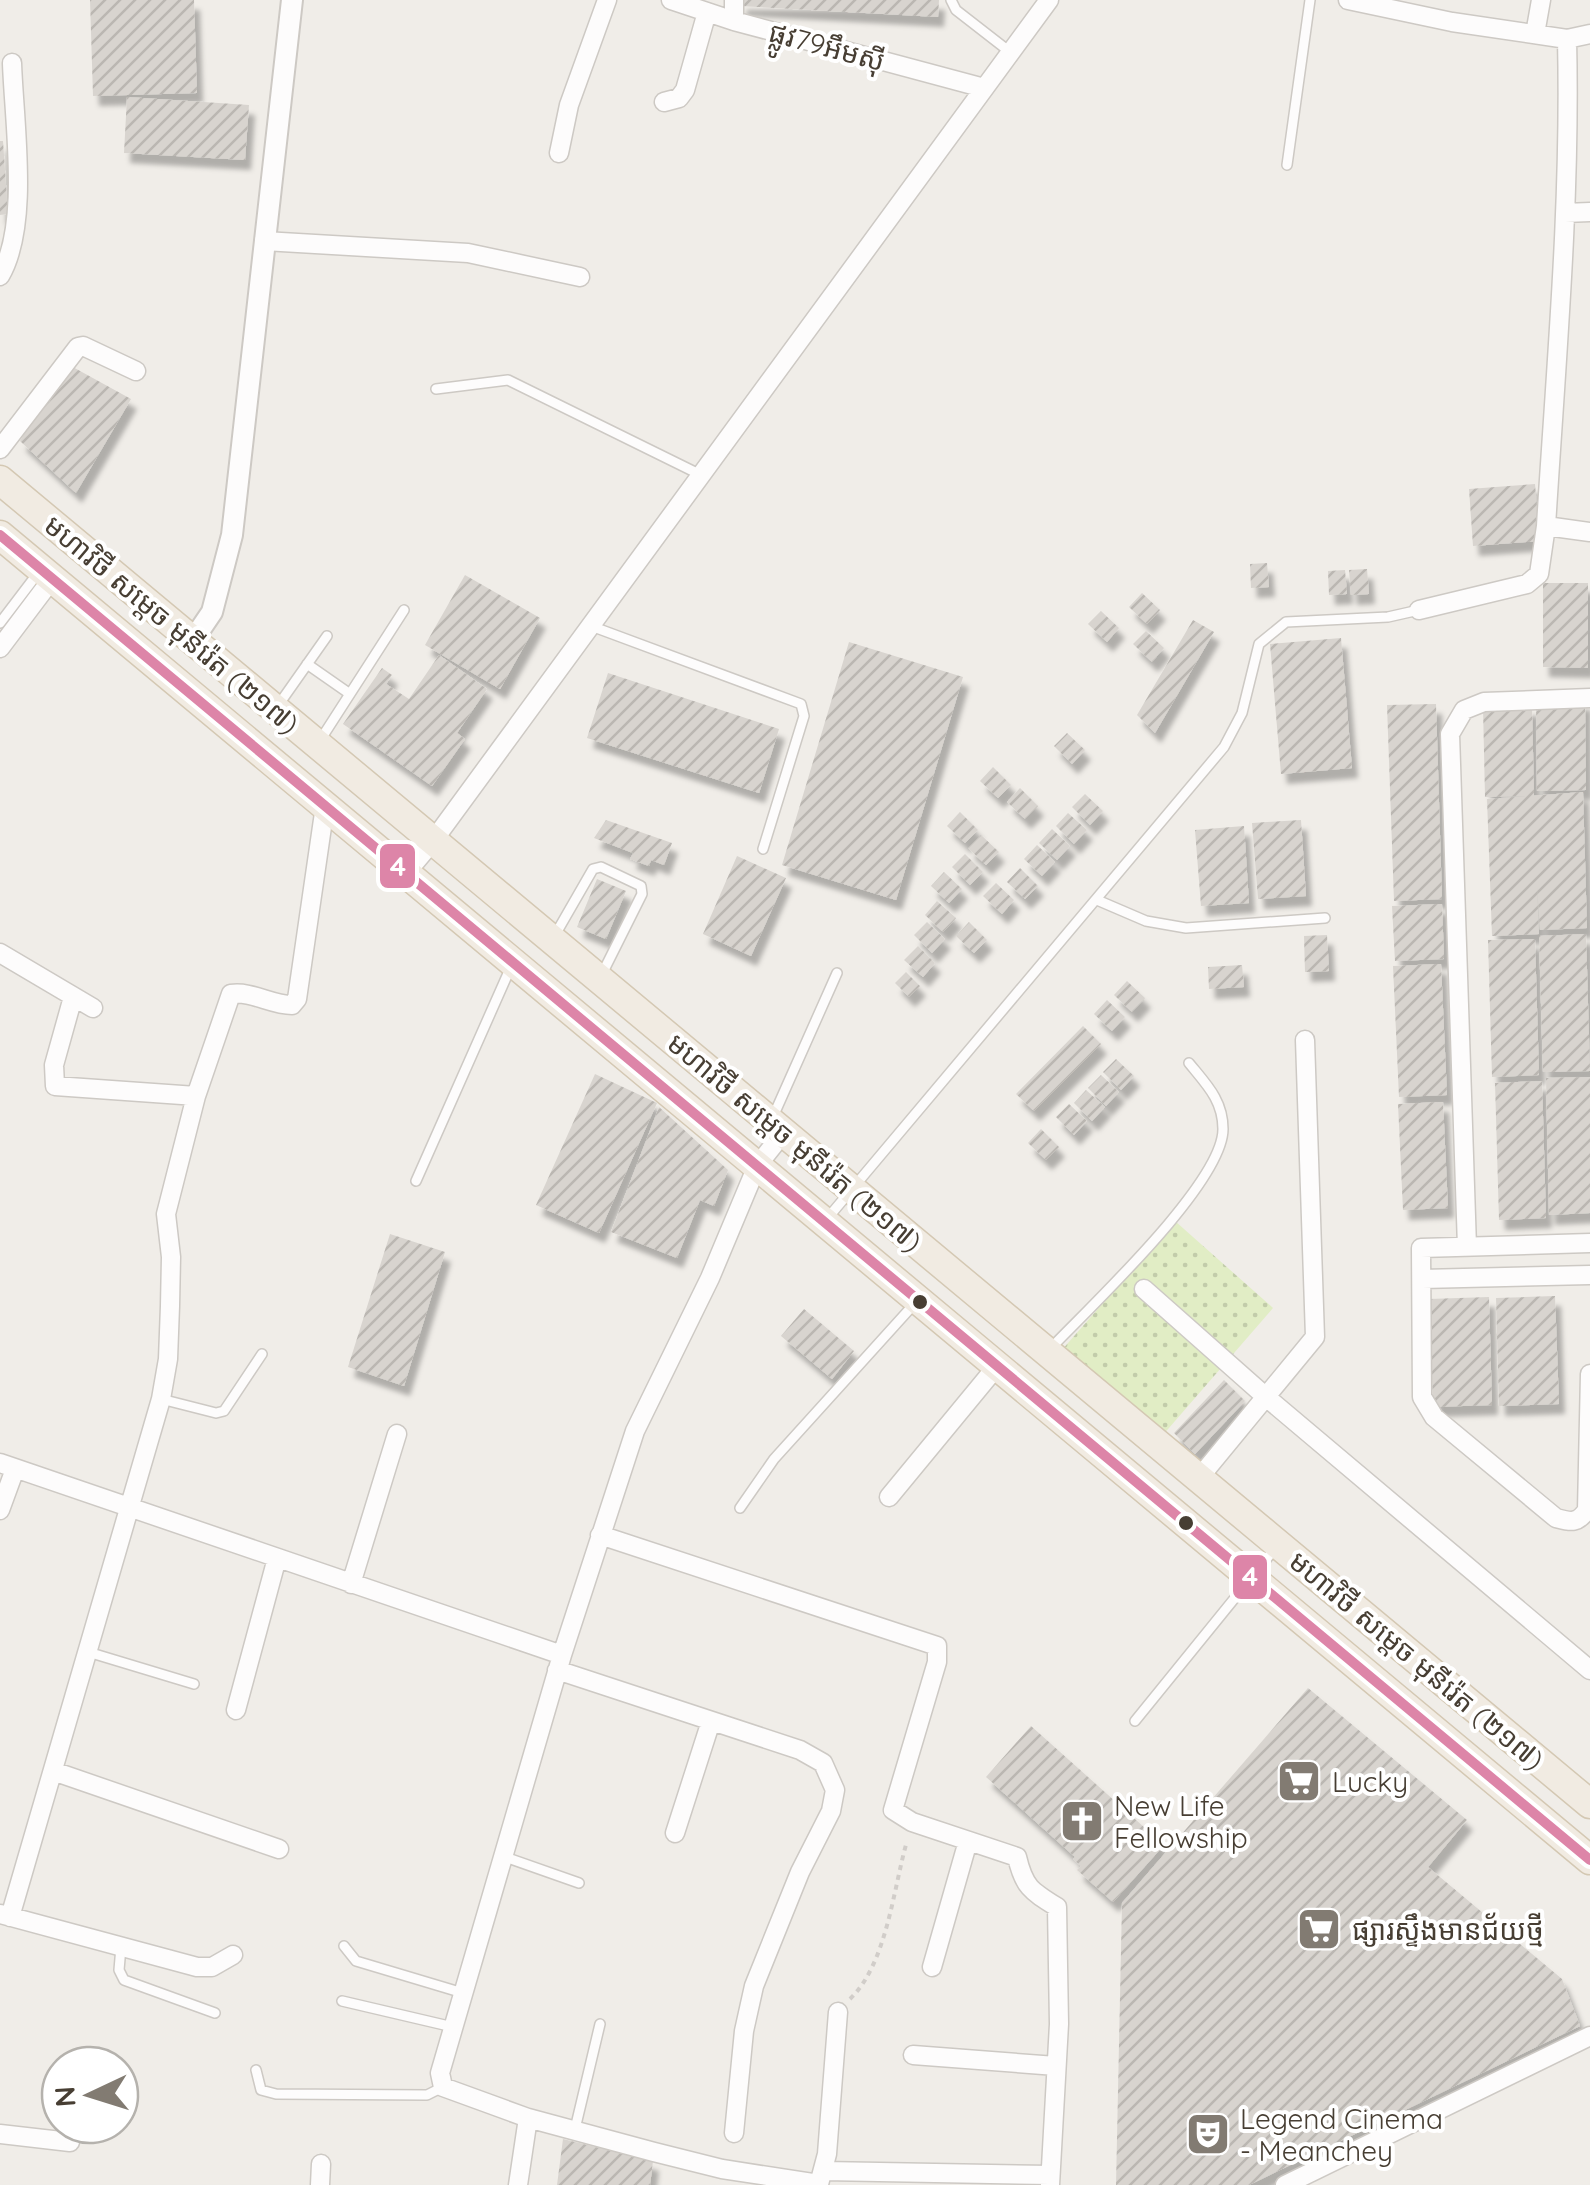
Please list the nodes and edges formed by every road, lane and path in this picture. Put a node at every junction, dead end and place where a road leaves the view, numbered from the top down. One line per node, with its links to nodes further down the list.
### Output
1 (292, 0): 23 (street)
2 (607, 0): 19 (street)
3 (671, 0): 10 (street, ផ្លូវ79អឹមស៊ី)
4 (734, 0): 11 (street)
5 (951, 0): 15 (lane)
6 (1049, 0): 15 (street)
7 (1310, 0): 20 (lane)
8 (1348, 0): 12 (street)
9 (1541, 0): 12 (street)
10 (707, 12): 11 (street, ផ្លូវ79អឹមស៊ី); 18 (street)
11 (734, 21): 17 (street, ផ្លូវ79អឹមស៊ី)
12 (1535, 34): 14 (street)
13 (1590, 34): 14 (street)
14 (1567, 39): 22 (street)
15 (1010, 52): 17 (street)
16 (12, 63): 24 (street)
17 (984, 88): 29 (street)
18 (664, 102)
19 (559, 153)
20 (1287, 165)
21 (1590, 212): 22 (street)
22 (1565, 213): 31 (street)
23 (264, 241): 25 (street); 40 (street)
24 (0, 276)
25 (580, 277)
26 (136, 371): 28 (street)
27 (436, 389): 29 (lane)
28 (0, 448)
29 (701, 475): 38 (street)
30 (0, 480): 40 (main road, មហាវិថី សម្តេច មុនីរ៉េត (២១៧))
31 (1546, 526): 32 (street); 36 (street)
32 (1590, 532)
33 (0, 536): 34 (main road, មហាវិថី សម្តេច មុនីរ៉េត (២១៧))
34 (46, 574): 37 (lane); 41 (street); 47 (main road, មហាវិថី សម្តេច មុនីរ៉េត (២១៧))
35 (404, 610): 43 (lane)
36 (1420, 610): 51 (lane)
37 (0, 623)
38 (591, 626): 48 (street); 49 (lane)
39 (328, 636): 42 (lane)
40 (193, 640): 45 (main road, មហាវិថី សម្តេច មុនីរ៉េត (២១៧))
41 (0, 648)
42 (308, 664): 43 (lane); 45 (lane)
43 (350, 694): 46 (lane)
44 (1590, 698): 69 (street)
45 (275, 709): 46 (main road, មហាវិថី សម្តេច មុនីរ៉េត (២១៧))
46 (317, 744): 48 (main road, មហាវិថី សម្តេច មុនីរ៉េត (២១៧))
47 (325, 806): 50 (main road, មហាវិថី សម្តេច មុនីរ៉េត (២១៧)); 62 (street)
48 (433, 841): 50 (street); 53 (main road, មហាវិថី សម្តេច មុនីរ៉េត (២១៧))
49 (763, 849)
50 (406, 873): 55 (main road, មហាវិថី សម្តេច មុនីរ៉េត (២១៧))
51 (1097, 900): 52 (lane); 66 (lane)
52 (1325, 918)
53 (552, 940): 57 (main road, មហាវិថី សម្តេច មុនីរ៉េត (២១៧)); 57 (lane)
54 (0, 952): 58 (street)
55 (513, 963): 64 (main road, មហាវិថី សម្តេច មុនីរ៉េត (២១៧)); 65 (lane)
56 (837, 973): 63 (lane)
57 (600, 979): 63 (main road, មហាវិថី សម្តេច មុនីរ៉េត (២១៧))
58 (73, 996): 59 (street); 62 (street)
59 (93, 1008)
60 (1304, 1040): 78 (street)
61 (1189, 1062): 74 (lane)
62 (196, 1096): 79 (street)
63 (777, 1127): 64 (street); 66 (main road, មហាវិថី សម្តេច មុនីរ៉េត (២១៧))
64 (757, 1166): 67 (main road, មហាវិថី សម្តេច មុនីរ៉េត (២១៧)); 87 (street)
65 (416, 1181)
66 (853, 1190): 67 (lane); 74 (main road, មហាវិថី សម្តេច មុនីរ៉េត (២១៧))
67 (824, 1222): 73 (main road, មហាវិថី សម្តេច មុនីរ៉េត (២១៧))
68 (1590, 1243): 69 (street)
69 (1467, 1247): 71 (street)
70 (1590, 1275): 71 (street)
71 (1422, 1279): 77 (street)
72 (1144, 1290): 78 (street)
73 (918, 1300): 76 (main road, មហាវិថី សម្តេច មុនីរ៉េត (២១៧)); 85 (lane)
74 (1048, 1352): 82 (main road, មហាវិថី សម្តេច មុនីរ៉េត (២១៧))
75 (262, 1354): 79 (lane)
76 (997, 1366): 83 (street); 90 (main road, មហាវិថី សម្តេច មុនីរ៉េត (២១៧))
77 (1590, 1374)
78 (1266, 1397): 82 (street); 94 (street)
79 (161, 1399): 84 (street)
80 (397, 1434): 91 (street)
81 (8, 1466): 84 (street); 86 (street)
82 (1200, 1478): 88 (main road, មហាវិថី សម្តេច មុនីរ៉េត (២១៧))
83 (889, 1497)
84 (130, 1507): 89 (street); 92 (street)
85 (740, 1508)
86 (0, 1510)
87 (600, 1535): 93 (street); 101 (street)
88 (1278, 1544): 90 (lane); 100 (main road, មហាវិថី សម្តេច មុនីរ៉េត (២១៧))
89 (277, 1558): 91 (street); 96 (street)
90 (1251, 1578): 97 (lane); 106 (main road, មហាវិថី សម្តេច មុនីរ៉េត (២១៧))
91 (350, 1584): 93 (street)
92 (88, 1652): 95 (lane); 99 (street)
93 (560, 1663): 98 (street); 105 (street)
94 (1590, 1670)
95 (194, 1684)
96 (236, 1710)
97 (1136, 1721)
98 (711, 1722): 102 (street); 126 (street)
99 (52, 1771): 104 (street); 108 (street)
100 (1590, 1804)
101 (912, 1822): 103 (street); 115 (path)
102 (675, 1833)
103 (968, 1841): 112 (street); 121 (street)
104 (279, 1849)
105 (502, 1856): 107 (lane); 113 (street)
106 (1590, 1860)
107 (579, 1883)
108 (5, 1916): 110 (street)
109 (344, 1946): 113 (lane)
110 (122, 1947): 111 (street); 116 (lane)
111 (233, 1955)
112 (932, 1967)
113 (463, 1992): 118 (street)
114 (342, 2001): 118 (lane)
115 (838, 2012): 130 (street)
116 (215, 2013)
117 (600, 2024): 125 (lane)
118 (453, 2028): 123 (street)
119 (1590, 2036): 134 (street)
120 (913, 2055): 121 (street)
121 (1056, 2066): 131 (street)
122 (256, 2070): 123 (lane)
123 (444, 2087): 124 (street)
124 (528, 2118): 125 (street); 133 (street)
125 (575, 2130): 130 (street)
126 (734, 2133)
127 (0, 2134): 128 (street)
128 (40, 2139)
129 (321, 2164): 132 (street)
130 (824, 2170): 131 (street)
131 (1050, 2180)
132 (320, 2185)
133 (518, 2185)
134 (1286, 2185)

